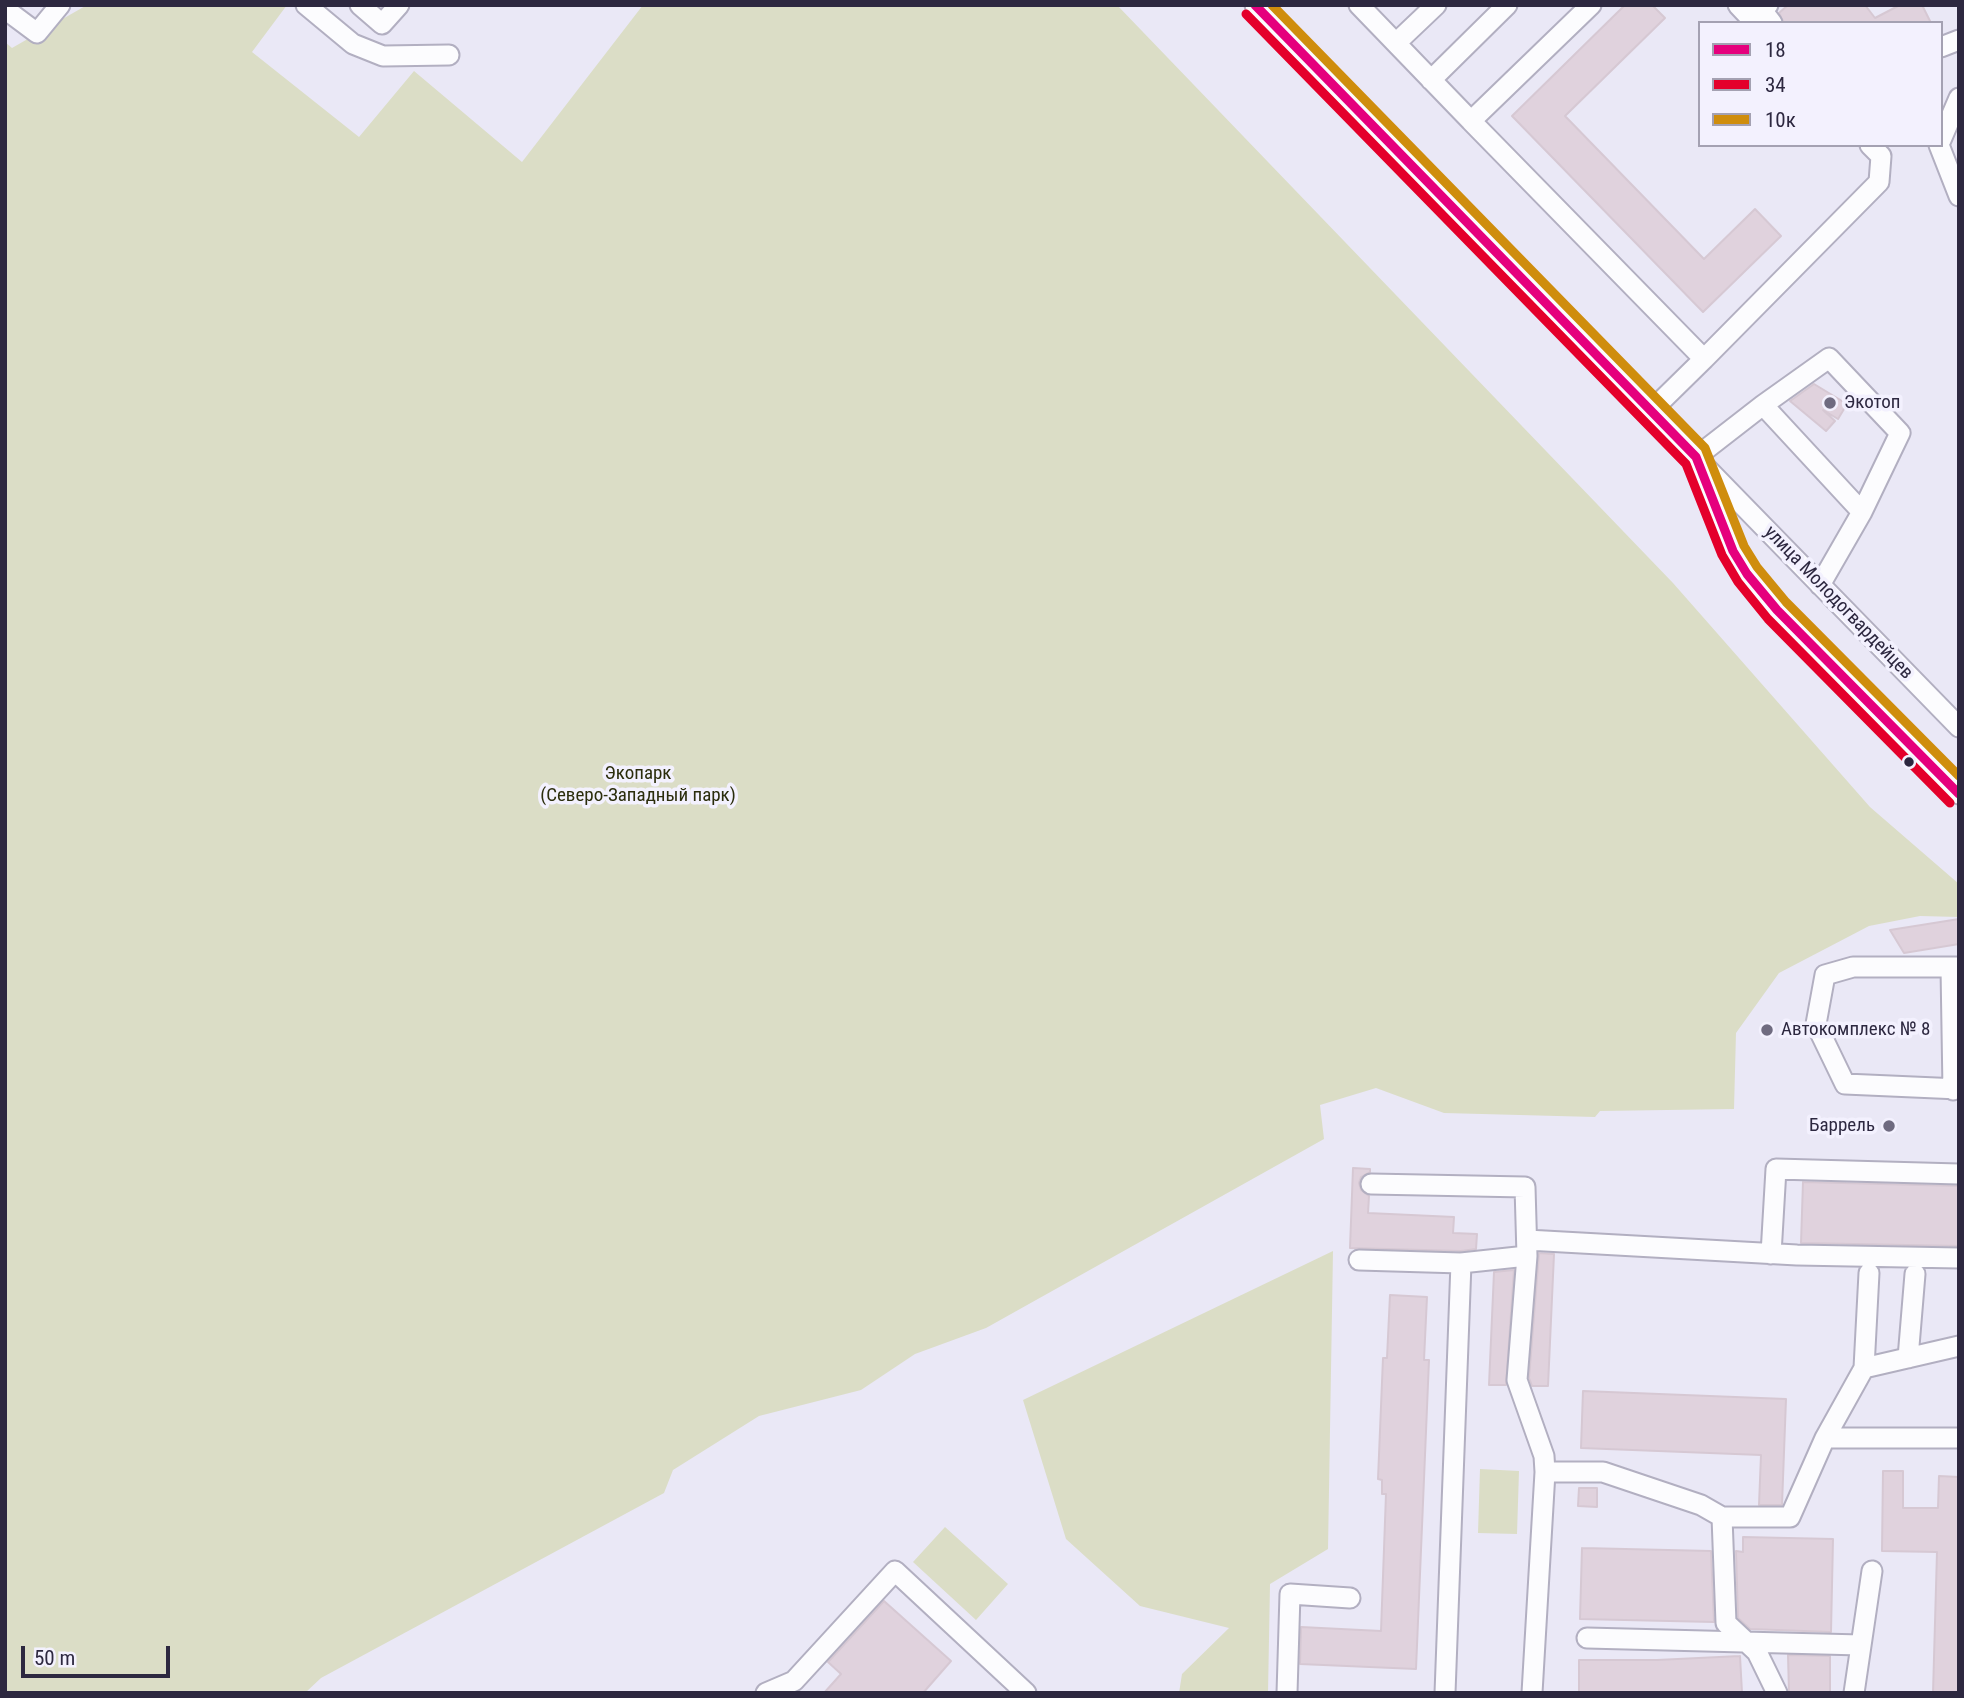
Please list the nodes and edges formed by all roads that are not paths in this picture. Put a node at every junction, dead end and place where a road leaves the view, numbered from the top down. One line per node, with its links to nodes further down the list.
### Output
1 (60, 5): 12 (street)
2 (306, 5): 18 (street)
3 (360, 5): 15 (street)
4 (399, 5): 15 (street)
5 (1255, 5): 28 (street)
6 (1359, 5): 16 (street)
7 (1436, 5): 16 (street)
8 (1507, 5): 19 (street)
9 (1591, 5): 21 (street)
10 (1738, 5): 13 (street)
11 (1768, 5): 14 (street)
12 (5, 9)
13 (1753, 21)
14 (1770, 21)
15 (382, 24): 18 (street)
16 (1396, 43): 19 (street)
17 (449, 55): 18 (street)
18 (383, 56)
19 (1431, 80): 21 (street)
20 (1959, 98): 22 (street)
21 (1471, 121): 26 (street)
22 (1943, 135)
23 (1872, 147): 26 (street)
24 (1940, 147): 25 (street)
25 (1959, 195)
26 (1704, 359): 28 (street)
27 (1763, 405): 29 (street); 30 (street); 30 (street)
28 (1651, 411): 29 (street)
29 (1696, 457): 31 (street, улица Молодогвардейцев); 33 (street, улица Молодогвардейцев)
30 (1862, 512): 31 (street)
31 (1820, 585): 32 (street, улица Молодогвардейцев)
32 (1959, 727)
33 (1959, 794)
34 (1955, 967): 35 (street); 35 (street)
35 (1956, 1090)
36 (1959, 1174): 39 (street)
37 (1371, 1184): 38 (street)
38 (1527, 1248): 39 (street); 42 (street); 50 (street)
39 (1771, 1254): 40 (street)
40 (1959, 1258)
41 (1359, 1260): 42 (street)
42 (1461, 1263): 60 (street)
43 (1869, 1273): 47 (street)
44 (1915, 1274): 46 (street)
45 (1959, 1346): 46 (street)
46 (1908, 1358): 47 (street)
47 (1864, 1368): 48 (street)
48 (1825, 1438): 49 (street); 51 (street)
49 (1959, 1438)
50 (1545, 1472): 51 (street); 61 (street)
51 (1722, 1517): 55 (street)
52 (1872, 1571): 56 (street)
53 (1350, 1598): 59 (street)
54 (1587, 1638): 55 (street)
55 (1746, 1642): 56 (street); 62 (street)
56 (1861, 1645): 63 (street)
57 (766, 1693): 58 (street)
58 (1026, 1693)
59 (1286, 1693)
60 (1445, 1693)
61 (1532, 1693)
62 (1776, 1693)
63 (1854, 1693)

